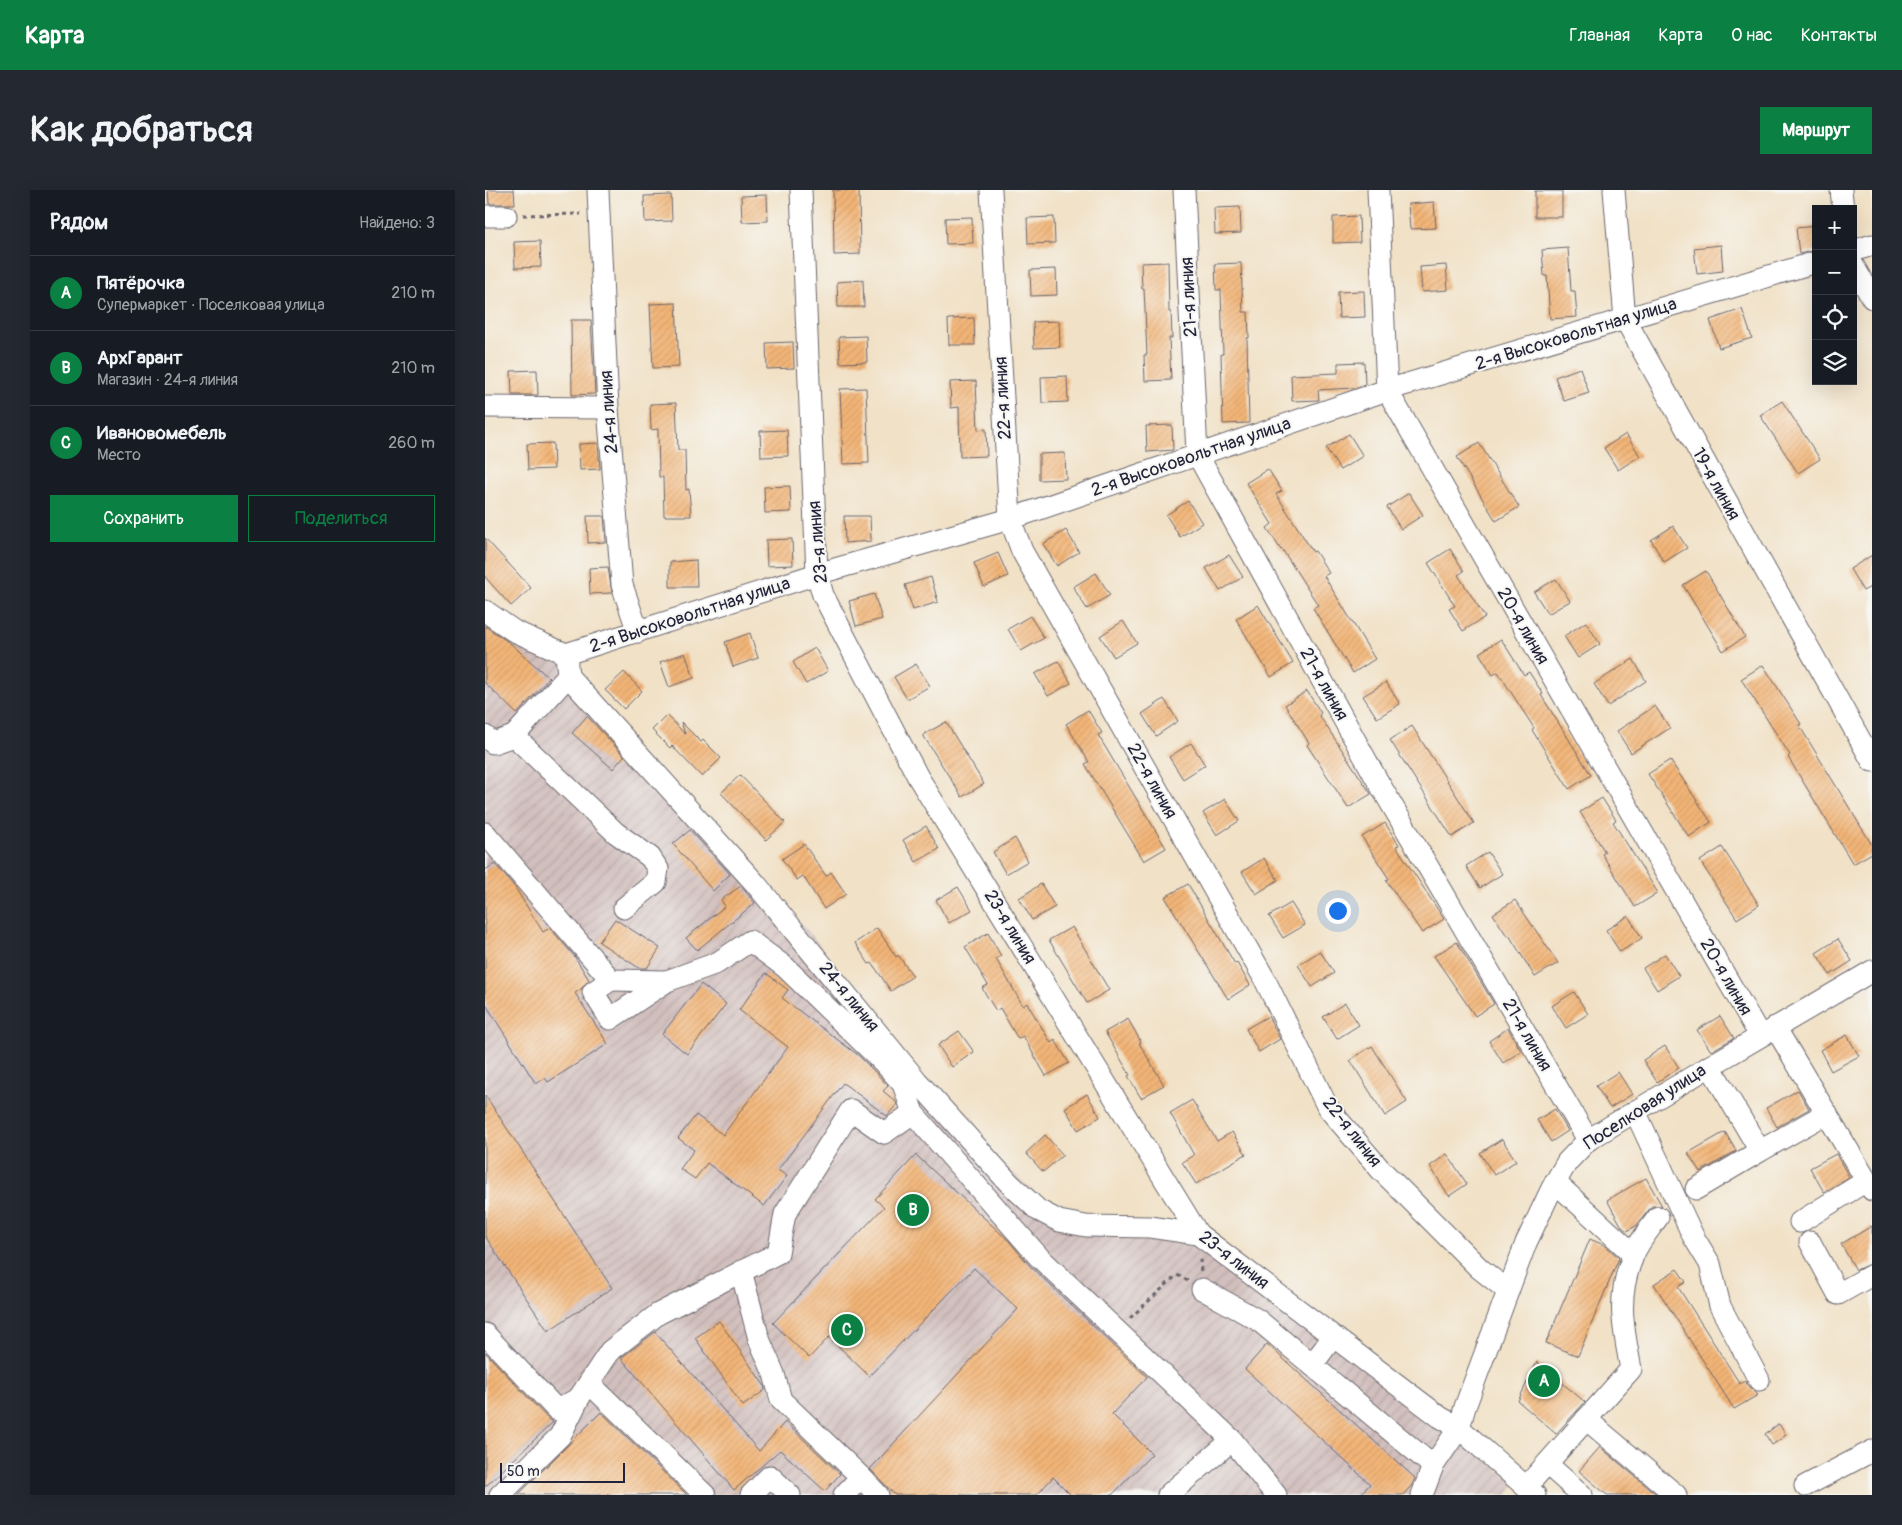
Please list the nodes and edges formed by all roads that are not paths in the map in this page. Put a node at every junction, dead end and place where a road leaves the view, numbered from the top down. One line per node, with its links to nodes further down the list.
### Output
1 (598, 190): 17 (street, 24-я линия)
2 (801, 190): 20 (street, 23-я линия)
3 (991, 190): 19 (street, 22-я линия)
4 (1184, 190): 18 (street, 21-я линия)
5 (1378, 190): 15 (street, 20-я линия)
6 (1614, 190): 14 (street, 19-я линия)
7 (1841, 190): 8 (street)
8 (1843, 205)
9 (1872, 245): 10 (street)
10 (1856, 250)
11 (1812, 263): 14 (street, 2-я Высоковольтная улица)
12 (1857, 272): 13 (street)
13 (1872, 298)
14 (1625, 319): 15 (street, 2-я Высоковольтная улица); 27 (street, 19-я линия)
15 (1387, 390): 18 (street, 2-я Высоковольтная улица); 33 (street, 20-я линия)
16 (485, 408): 17 (street)
17 (608, 408): 22 (street, 24-я линия)
18 (1197, 454): 19 (street, 2-я Высоковольтная улица); 38 (street, 21-я линия)
19 (1010, 520): 20 (street, 2-я Высоковольтная улица); 51 (street, 22-я линия)
20 (817, 574): 22 (street, 2-я Высоковольтная улица); 45 (street, 23-я линия)
21 (485, 611): 23 (street)
22 (638, 632): 23 (street, 2-я Высоковольтная улица)
23 (566, 654): 24 (street)
24 (568, 676): 26 (street); 45 (street, 24-я линия)
25 (485, 736): 26 (street)
26 (514, 736): 29 (street)
27 (1872, 761)
28 (485, 833): 31 (street)
29 (624, 908)
30 (1872, 971): 33 (street, Поселковая улица)
31 (611, 980): 32 (street); 32 (street)
32 (667, 981): 36 (street)
33 (1768, 1032): 34 (street, Поселковая улица); 37 (street, 20-я линия)
34 (1710, 1066): 35 (street, Поселковая улица); 39 (street)
35 (1635, 1111): 38 (street, Поселковая улица); 55 (street)
36 (913, 1113): 48 (street); 59 (street)
37 (1827, 1113): 39 (street); 41 (street, 20-я линия)
38 (1588, 1140): 40 (street, Поселковая улица)
39 (1760, 1151): 42 (street)
40 (1555, 1182): 47 (street); 51 (street, Поселковая улица)
41 (1869, 1185): 44 (street)
42 (1696, 1189)
43 (1658, 1217): 47 (street)
44 (1799, 1222)
45 (1198, 1234): 53 (street, 23-я линия)
46 (1810, 1242): 49 (street)
47 (1633, 1254): 57 (street)
48 (741, 1271): 56 (street); 63 (street)
49 (1872, 1275)
50 (1202, 1290): 54 (street)
51 (1508, 1291): 58 (street, Поселковая улица)
52 (485, 1334): 56 (street)
53 (1333, 1337): 54 (street); 58 (street, 23-я линия)
54 (1312, 1365): 62 (street)
55 (1759, 1380)
56 (584, 1390): 66 (street); 67 (street)
57 (1586, 1419): 61 (street); 76 (street)
58 (1459, 1428): 62 (street, Поселковая улица); 65 (street, 23-я линия)
59 (1232, 1440): 72 (street); 73 (street)
60 (1872, 1451): 64 (street)
61 (1547, 1464): 65 (street); 75 (street)
62 (1433, 1466): 74 (street, Поселковая улица)
63 (861, 1477): 70 (street); 71 (street)
64 (1805, 1486)
65 (1531, 1491)
66 (500, 1495)
67 (705, 1495)
68 (751, 1495): 69 (street)
69 (790, 1495)
70 (844, 1495)
71 (878, 1495)
72 (1168, 1495)
73 (1276, 1495)
74 (1422, 1495)
75 (1582, 1495)
76 (1676, 1495)

